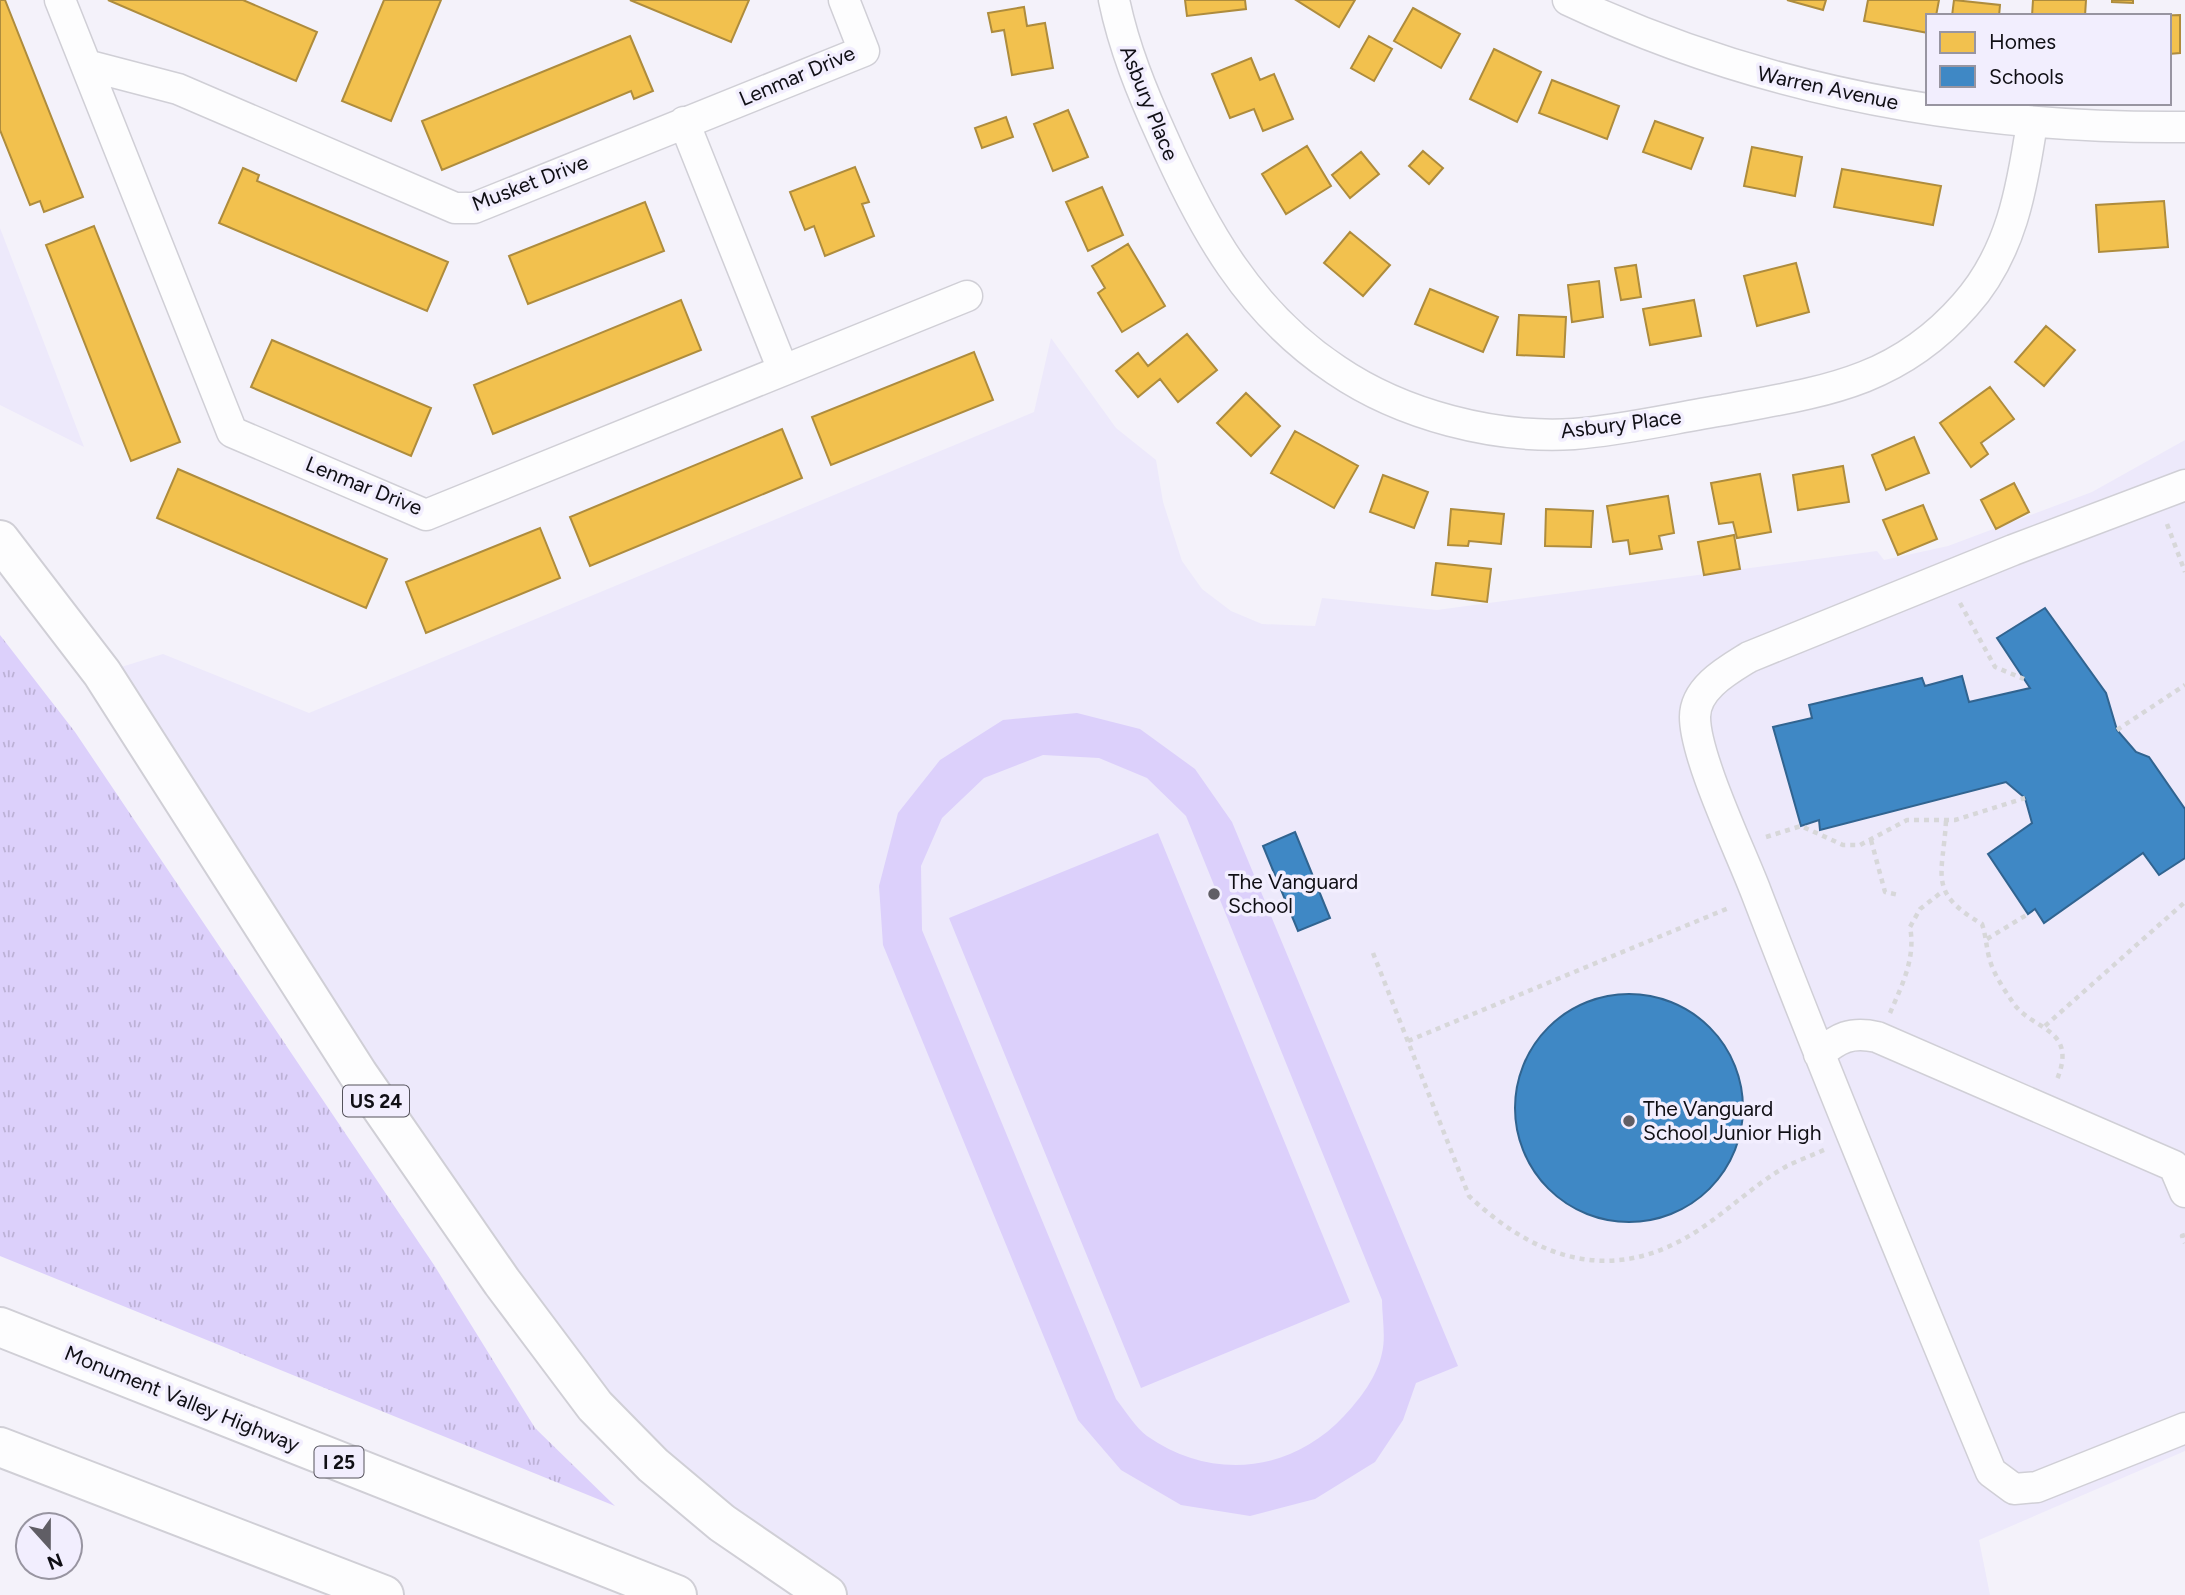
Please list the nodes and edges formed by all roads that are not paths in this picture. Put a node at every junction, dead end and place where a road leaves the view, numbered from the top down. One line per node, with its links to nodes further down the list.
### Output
1 (60, 0): 5 (street, Lenmar Drive)
2 (844, 0): 6 (street, Lenmar Drive)
3 (1114, 0): 7 (street, Asbury Place)
4 (1568, 0): 7 (street, Warren Avenue)
5 (86, 65): 6 (street, Musket Drive); 10 (street, Lenmar Drive)
6 (684, 122): 10 (street)
7 (2032, 123): 8 (street, Warren Avenue)
8 (2185, 127)
9 (967, 296): 10 (street, Lenmar Drive)
10 (783, 370)
11 (2178, 503): 13 (street)
12 (0, 540): 20 (highway, US 24)
13 (1819, 1054): 14 (street); 16 (street)
14 (2185, 1192)
15 (0, 1327): 19 (highway, Monument Valley Highway / I 25)
16 (2185, 1428)
17 (0, 1447): 18 (highway)
18 (384, 1595)
19 (677, 1595)
20 (827, 1595)

